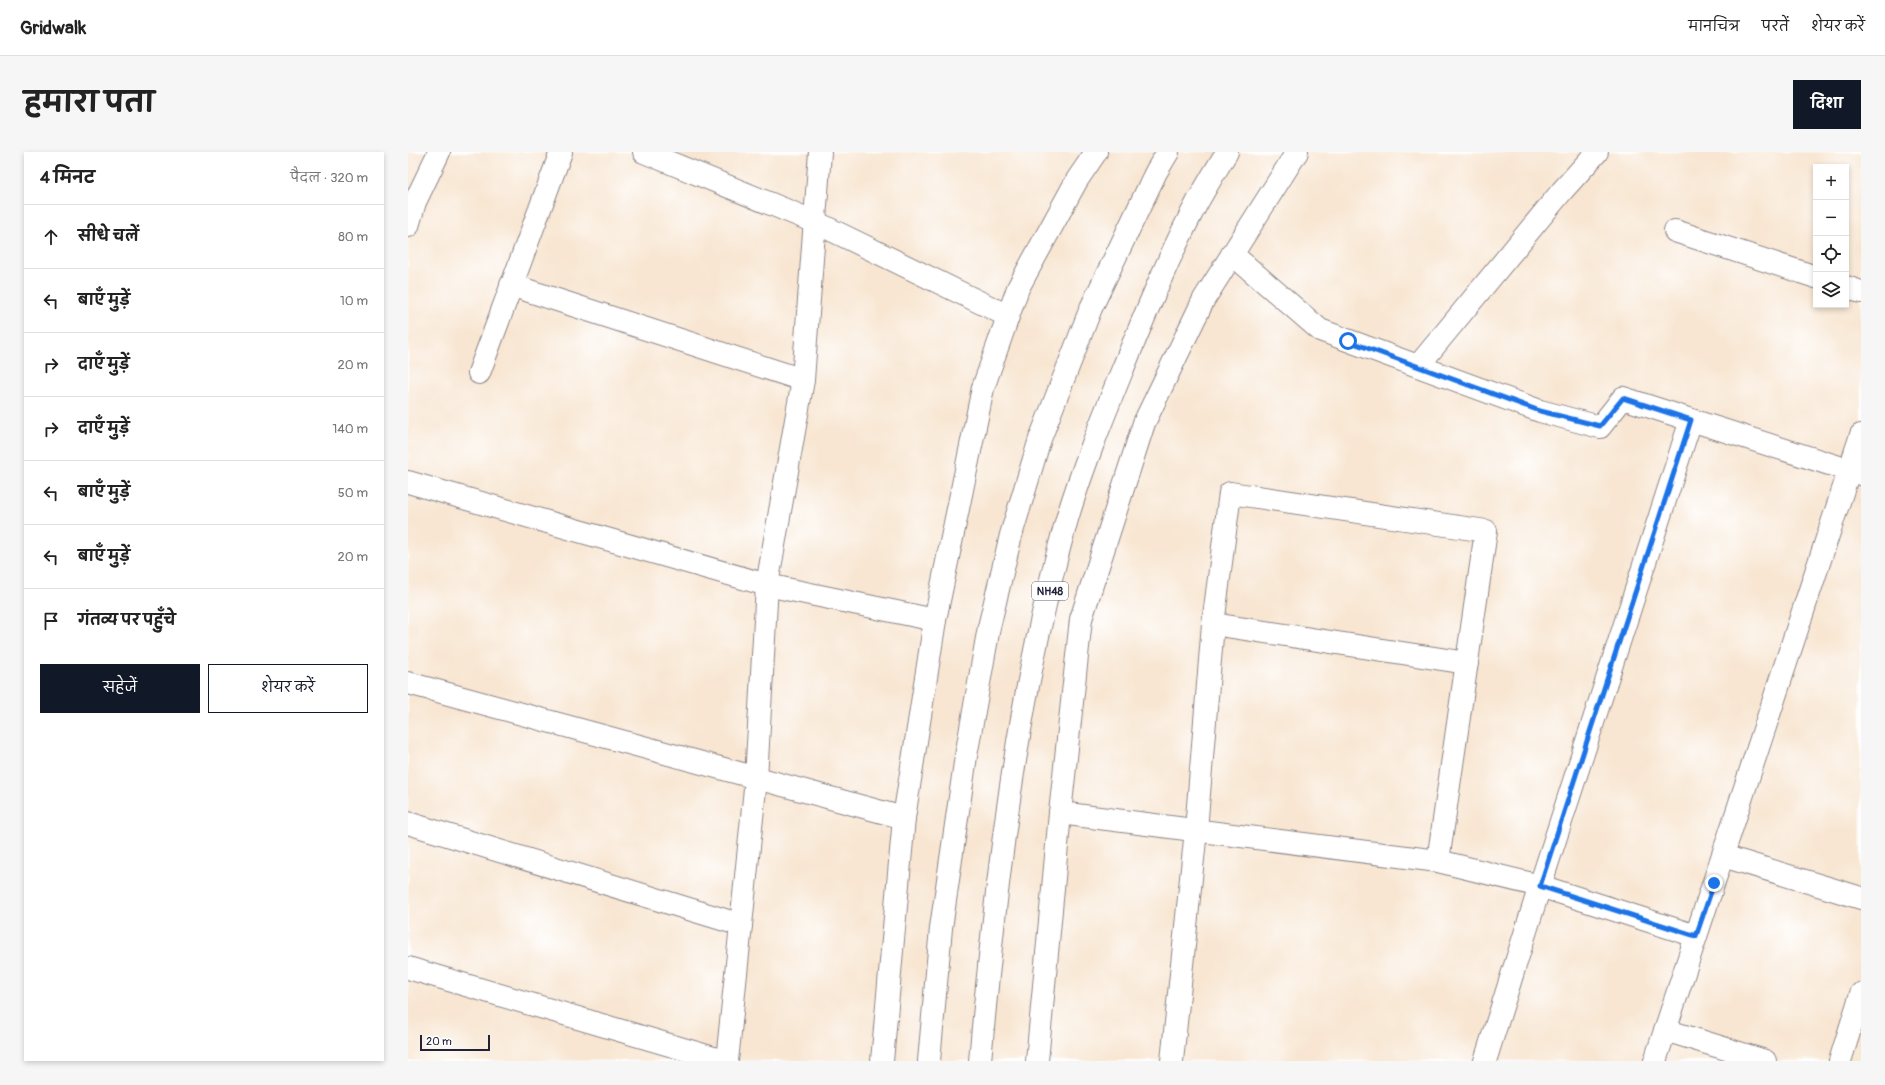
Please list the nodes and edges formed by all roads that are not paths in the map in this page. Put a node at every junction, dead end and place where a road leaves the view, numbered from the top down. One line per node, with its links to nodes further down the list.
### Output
1 (439, 152): 11 (main road)
2 (560, 152): 15 (main road)
3 (644, 152): 10 (main road)
4 (820, 152): 10 (main road)
5 (1096, 152): 18 (main road)
6 (1168, 152): 48 (main road)
7 (1227, 152): 49 (main road, NH48)
8 (1297, 152): 13 (main road)
9 (1597, 152): 19 (main road)
10 (815, 222): 18 (main road); 21 (main road)
11 (408, 226)
12 (1675, 231): 14 (main road)
13 (1232, 254): 19 (main road); 32 (main road)
14 (1813, 276)
15 (511, 285): 20 (main road); 21 (main road)
16 (1849, 288): 17 (main road)
17 (1861, 292)
18 (1008, 316): 27 (main road)
19 (1418, 366): 22 (main road)
20 (478, 373)
21 (803, 380): 26 (main road)
22 (1691, 420): 24 (main road); 38 (main road)
23 (1861, 435): 24 (main road)
24 (1855, 472): 36 (main road)
25 (408, 482): 26 (main road)
26 (767, 585): 27 (main road); 31 (main road)
27 (935, 620): 33 (main road)
28 (1213, 624): 29 (main road); 29 (main road); 35 (main road)
29 (1467, 662): 37 (main road)
30 (408, 683): 31 (main road)
31 (756, 779): 33 (main road); 40 (main road)
32 (1060, 812): 35 (main road); 50 (main road)
33 (904, 818): 47 (main road)
34 (408, 823): 40 (main road)
35 (1196, 830): 37 (main road); 51 (main road)
36 (1723, 856): 39 (main road); 41 (main road)
37 (1438, 861): 38 (main road)
38 (1540, 886): 41 (main road); 52 (main road)
39 (1861, 898)
40 (741, 925): 46 (main road)
41 (1696, 936): 44 (main road)
42 (408, 968): 46 (main road)
43 (1861, 994): 45 (main road)
44 (1665, 1030): 53 (main road); 54 (main road)
45 (1854, 1041): 55 (main road)
46 (726, 1061)
47 (882, 1061)
48 (929, 1061)
49 (980, 1061)
50 (1037, 1061)
51 (1172, 1061)
52 (1485, 1061)
53 (1655, 1061)
54 (1765, 1061)
55 (1840, 1061)

